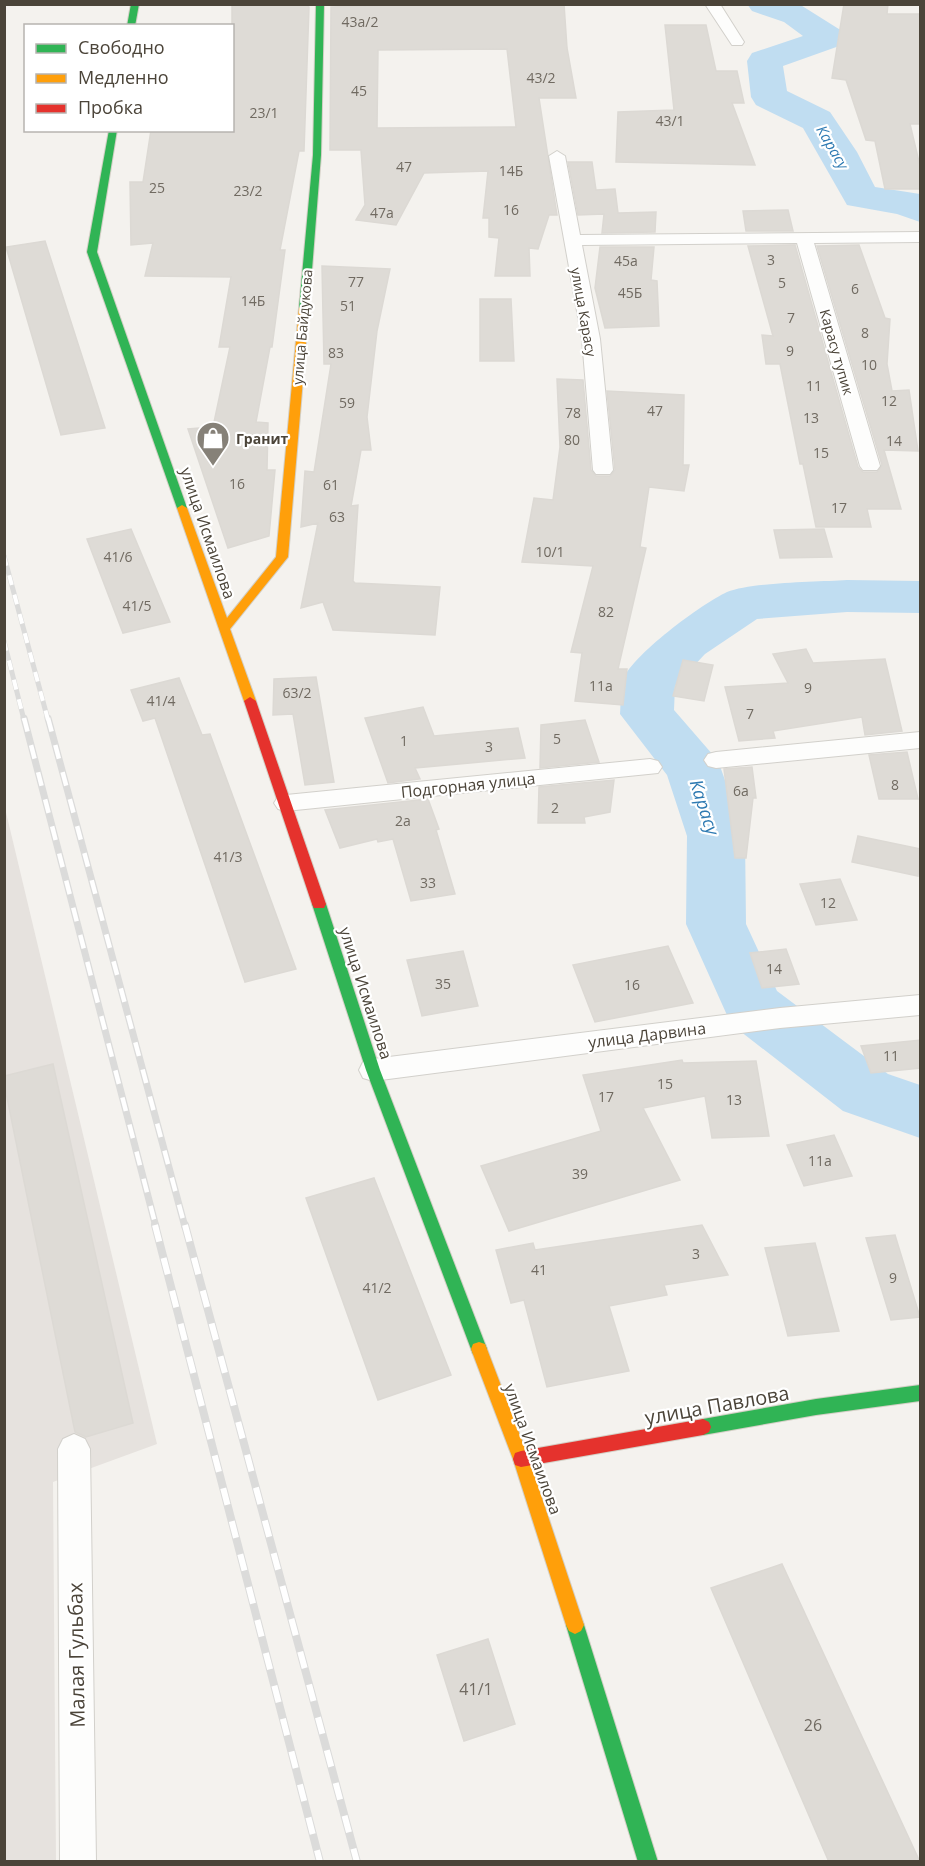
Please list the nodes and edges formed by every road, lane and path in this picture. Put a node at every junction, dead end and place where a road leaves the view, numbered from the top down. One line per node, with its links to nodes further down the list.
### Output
1 (135, 4): 4 (main road)
2 (320, 4): 13 (main road, улица Байдукова)
3 (712, 4): 5 (street)
4 (131, 24)
5 (737, 42)
6 (113, 132): 13 (main road, улица Исмаилова)
7 (557, 156): 10 (street, улица Карасу)
8 (921, 237): 9 (street)
9 (804, 238): 10 (street); 11 (street, Карасу тупик)
10 (571, 240): 12 (street, улица Карасу)
11 (870, 466)
12 (603, 470)
13 (224, 629): 17 (main road, улица Исмаилова)
14 (921, 740): 15 (street)
15 (716, 760)
16 (650, 767): 17 (street, Подгорная улица)
17 (286, 803): 19 (main road, улица Исмаилова)
18 (921, 1005): 19 (street, улица Дарвина)
19 (374, 1070): 22 (main road, улица Исмаилова)
20 (921, 1394): 22 (main road, улица Павлова)
21 (74, 1449): 23 (street, Малая Гульбах)
22 (521, 1459): 24 (main road, улица Исмаилова)
23 (78, 1862)
24 (648, 1862)

